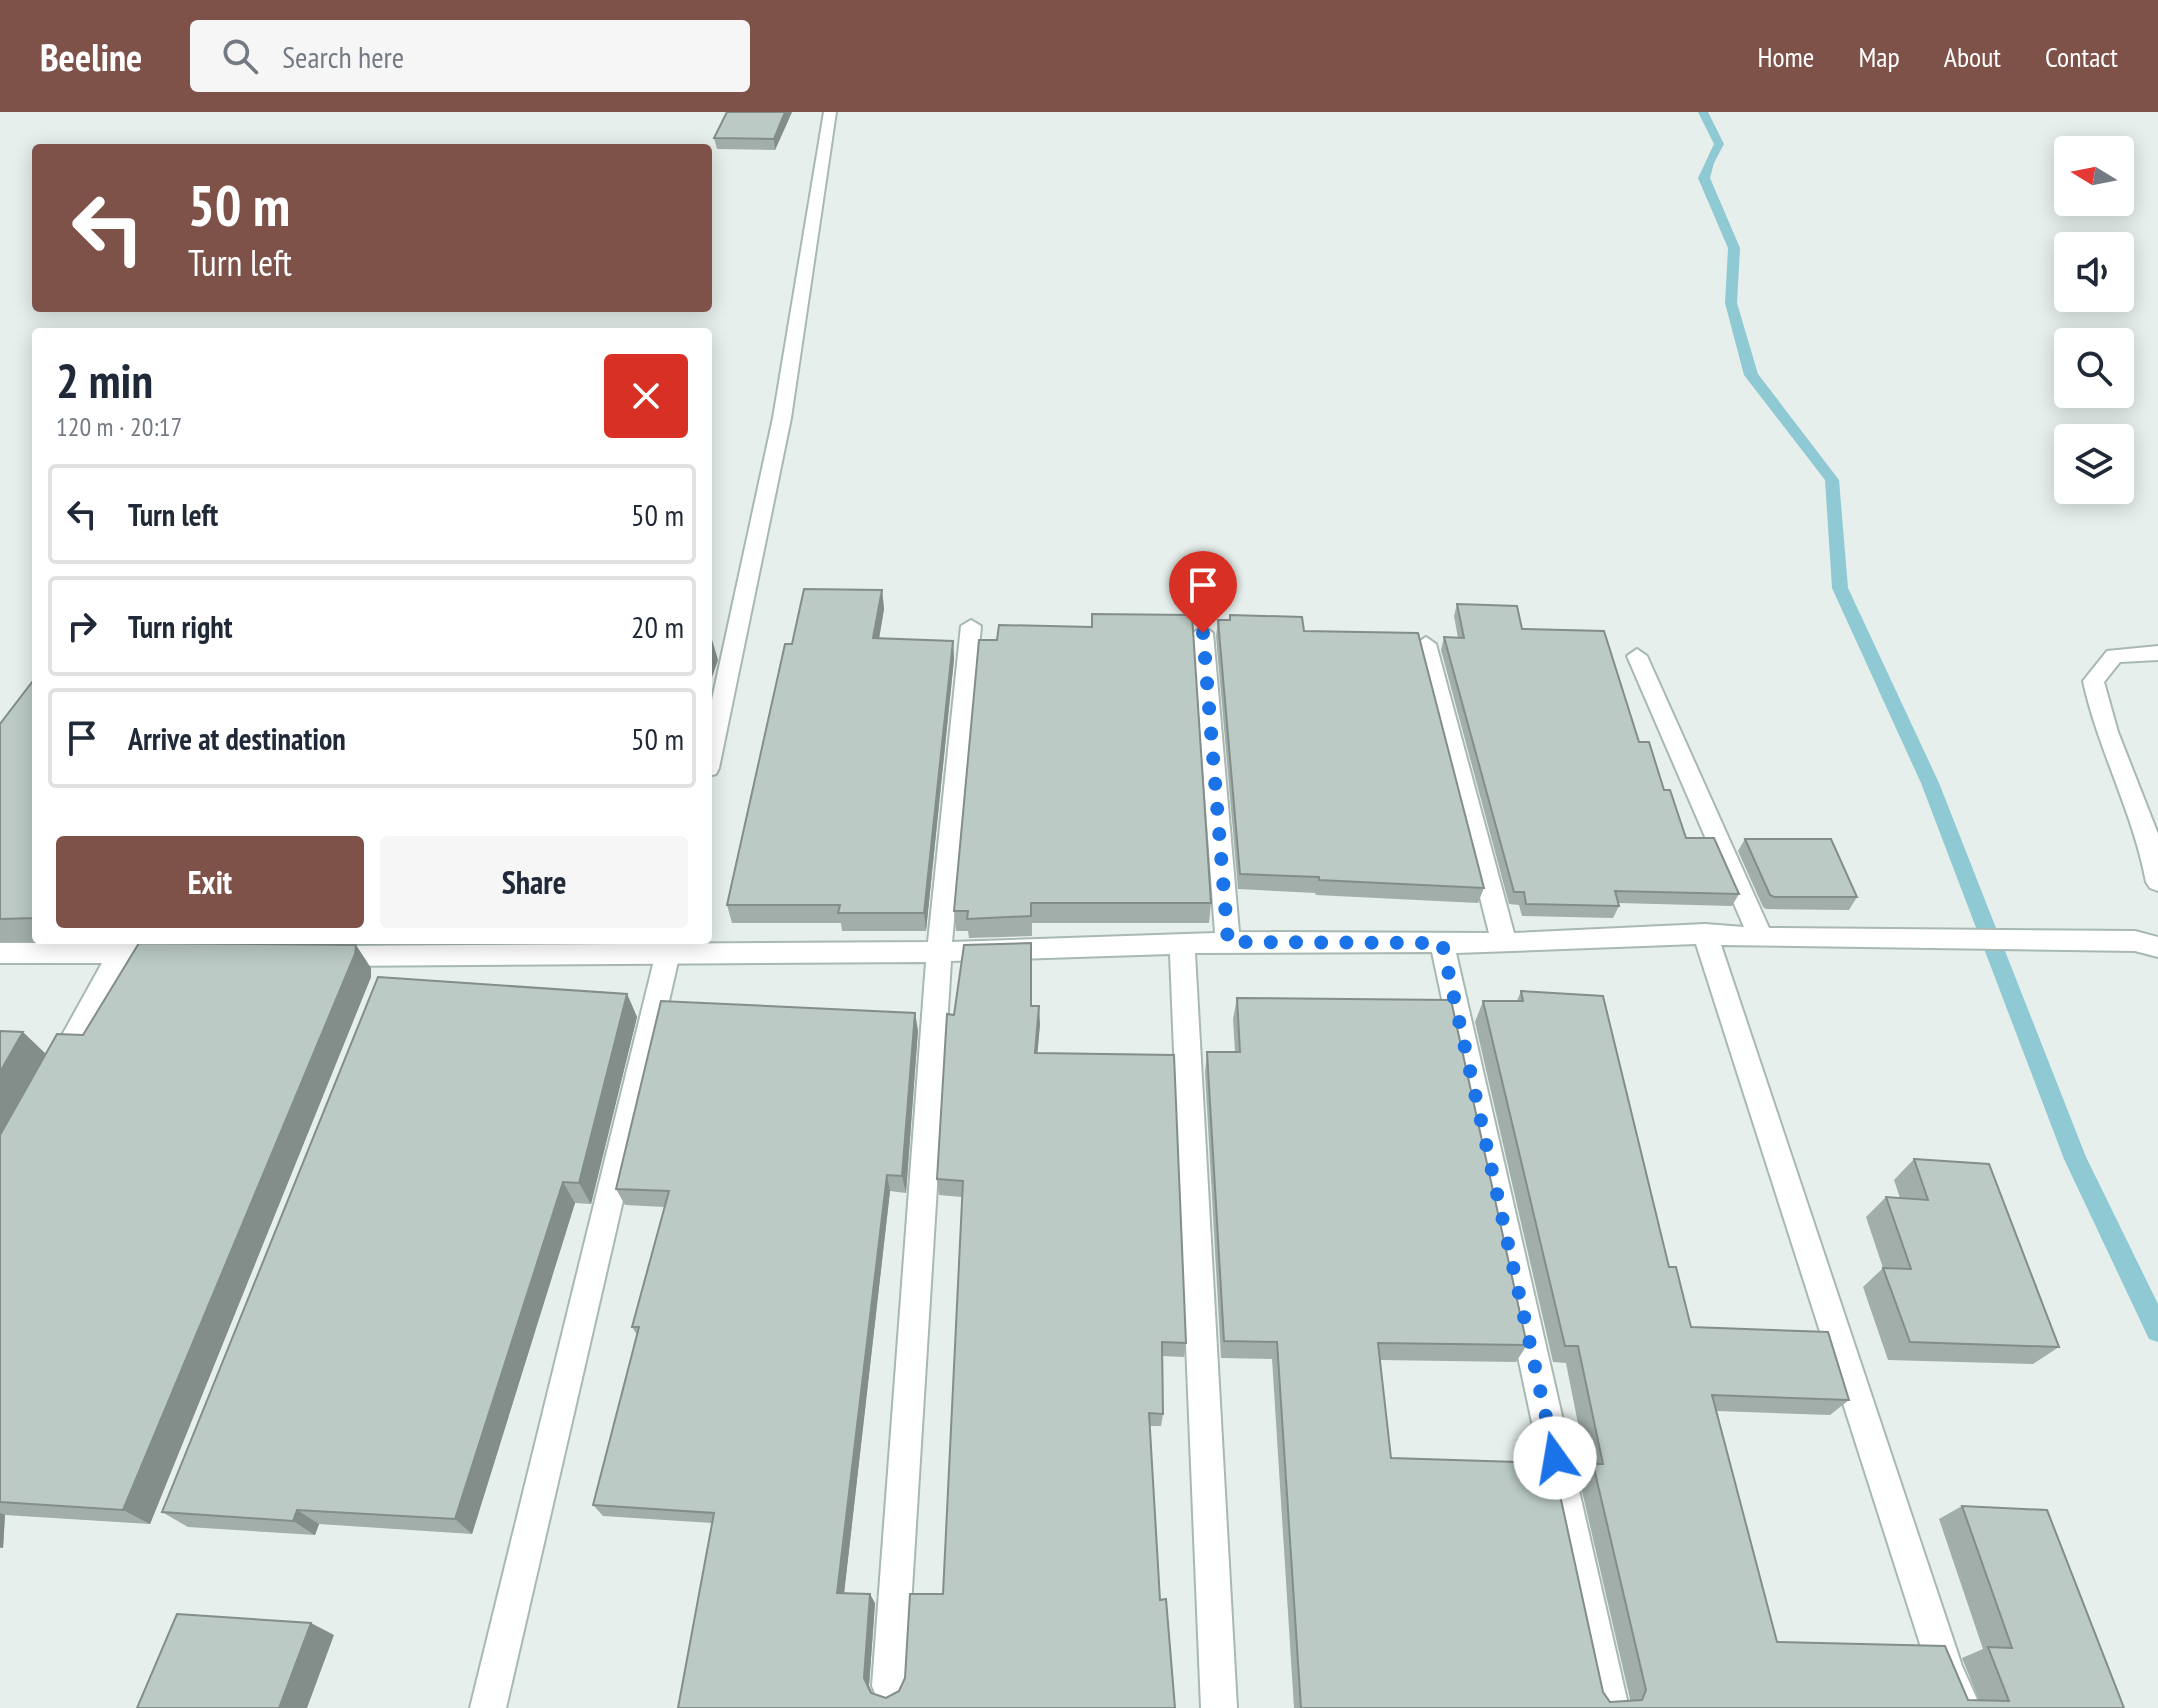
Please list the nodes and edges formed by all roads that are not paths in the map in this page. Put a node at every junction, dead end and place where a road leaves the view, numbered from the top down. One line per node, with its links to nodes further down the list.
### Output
1 (830, 112): 7 (street)
2 (971, 626): 19 (street)
3 (1203, 633): 11 (street)
4 (1426, 644): 13 (street)
5 (2158, 653): 8 (street)
6 (1637, 656): 10 (street)
7 (712, 749)
8 (2158, 882)
9 (1705, 934): 10 (street); 13 (street); 29 (street)
10 (1761, 938): 16 (street)
11 (1228, 942): 12 (street); 15 (street)
12 (1442, 943): 13 (street); 26 (street)
13 (1504, 943)
14 (124, 946): 20 (street); 21 (street); 24 (street)
15 (1182, 946): 19 (street); 28 (street)
16 (2158, 947)
17 (397, 948): 18 (street); 22 (street); 23 (street)
18 (670, 948): 19 (street); 27 (street)
19 (939, 952): 25 (street)
20 (0, 953)
21 (196, 953)
22 (303, 955)
23 (382, 986)
24 (45, 1089)
25 (889, 1686)
26 (1609, 1700)
27 (488, 1708)
28 (1219, 1708)
29 (1963, 1708)

